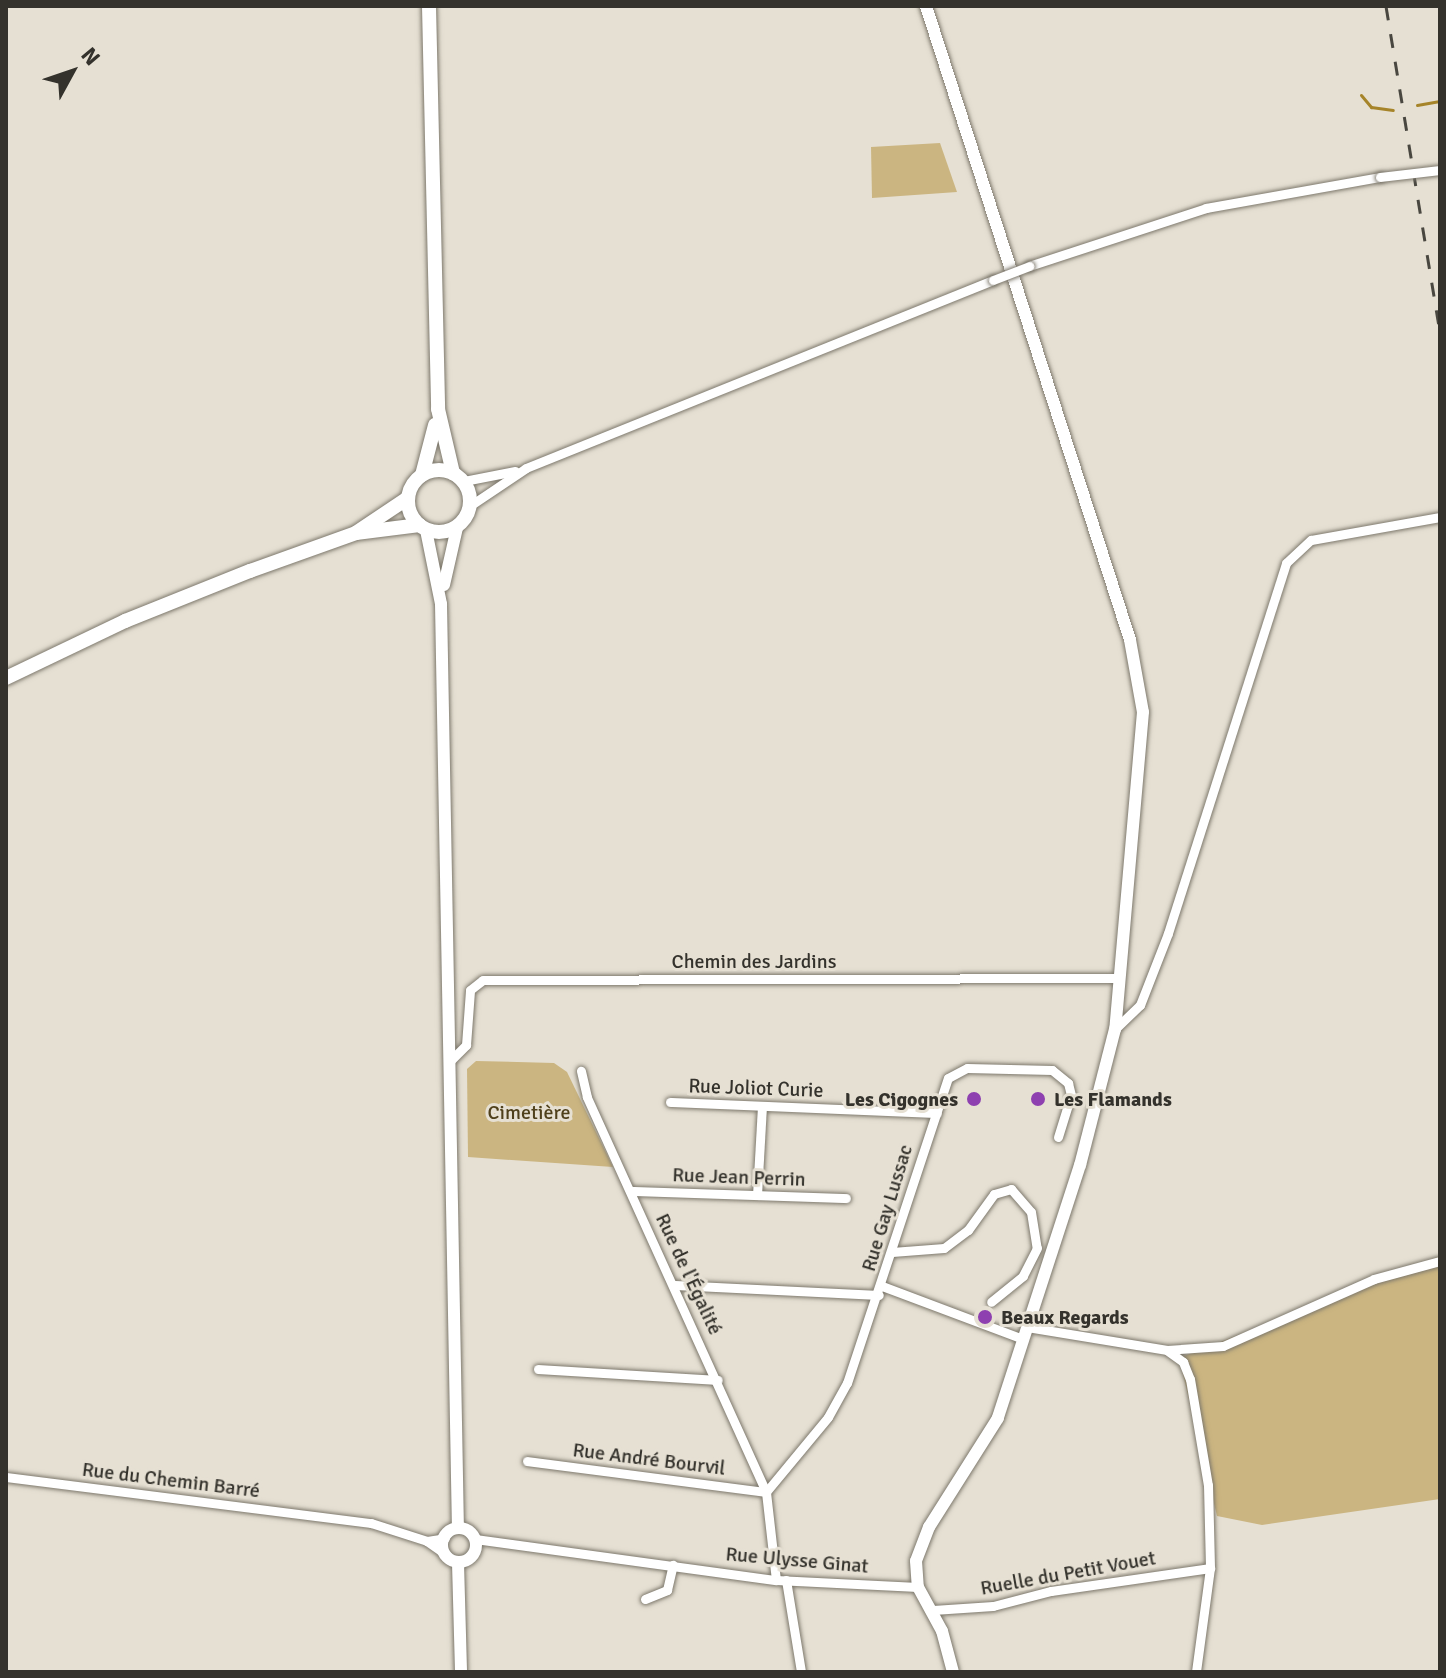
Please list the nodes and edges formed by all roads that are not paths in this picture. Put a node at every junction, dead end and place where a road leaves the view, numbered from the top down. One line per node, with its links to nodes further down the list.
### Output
1 (429, 6): 4 (main road)
2 (926, 6): 16 (street)
3 (1440, 170): 5 (street, bridge)
4 (438, 409): 6 (main road); 7 (main road)
5 (526, 468): 7 (street); 9 (street)
6 (422, 475): 7 (main road); 8 (main road)
7 (459, 477): 9 (main road)
8 (408, 498): 11 (main road); 13 (main road)
9 (471, 505): 12 (main road)
10 (1440, 517): 17 (street)
11 (423, 528): 12 (main road); 13 (main road); 14 (street)
12 (457, 528): 14 (street)
13 (356, 533): 15 (main road)
14 (441, 604): 18 (street)
15 (6, 678)
16 (1120, 978): 17 (street); 18 (street, Chemin des Jardins)
17 (1115, 1029): 32 (street)
18 (450, 1061): 39 (street)
19 (581, 1071): 24 (street, Rue de l'Égalité)
20 (670, 1102): 21 (street, Rue Joliot Curie)
21 (762, 1106): 22 (street, Rue Joliot Curie); 25 (street)
22 (937, 1113): 23 (street, Rue Gay Lussac); 27 (street, Rue Gay Lussac)
23 (1058, 1137)
24 (631, 1191): 25 (street, Rue Jean Perrin); 29 (street, Rue de l'Égalité)
25 (757, 1195): 26 (street, Rue Jean Perrin)
26 (846, 1198)
27 (892, 1252): 30 (street, Rue Gay Lussac); 31 (street)
28 (1440, 1261): 33 (street)
29 (675, 1285): 30 (street); 35 (street, Rue de l'Égalité)
30 (881, 1291): 32 (street); 38 (street, Rue Gay Lussac)
31 (991, 1302)
32 (1025, 1333): 33 (street); 48 (street)
33 (1167, 1350): 46 (street)
34 (538, 1369): 35 (street)
35 (718, 1380): 38 (street, Rue de l'Égalité)
36 (527, 1461): 38 (street, Rue André Bourvil)
37 (6, 1477): 42 (street, Rue du Chemin Barré)
38 (766, 1492): 47 (street, Rue de l'Égalité)
39 (458, 1528): 40 (street); 41 (street)
40 (445, 1538): 42 (street); 43 (street)
41 (475, 1539): 44 (street); 45 (street, Rue Ulysse Ginat)
42 (427, 1541): 43 (street)
43 (444, 1553): 44 (street)
44 (458, 1563): 51 (street)
45 (673, 1565): 47 (street, Rue Ulysse Ginat); 49 (street)
46 (1210, 1568): 50 (street, Ruelle du Petit Vouet); 54 (street)
47 (781, 1580): 48 (street, Rue Ulysse Ginat); 52 (street, Rue de l'Égalité)
48 (918, 1587): 50 (street)
49 (645, 1599)
50 (933, 1610): 53 (street)
51 (461, 1672)
52 (801, 1672)
53 (953, 1672)
54 (1196, 1672)

